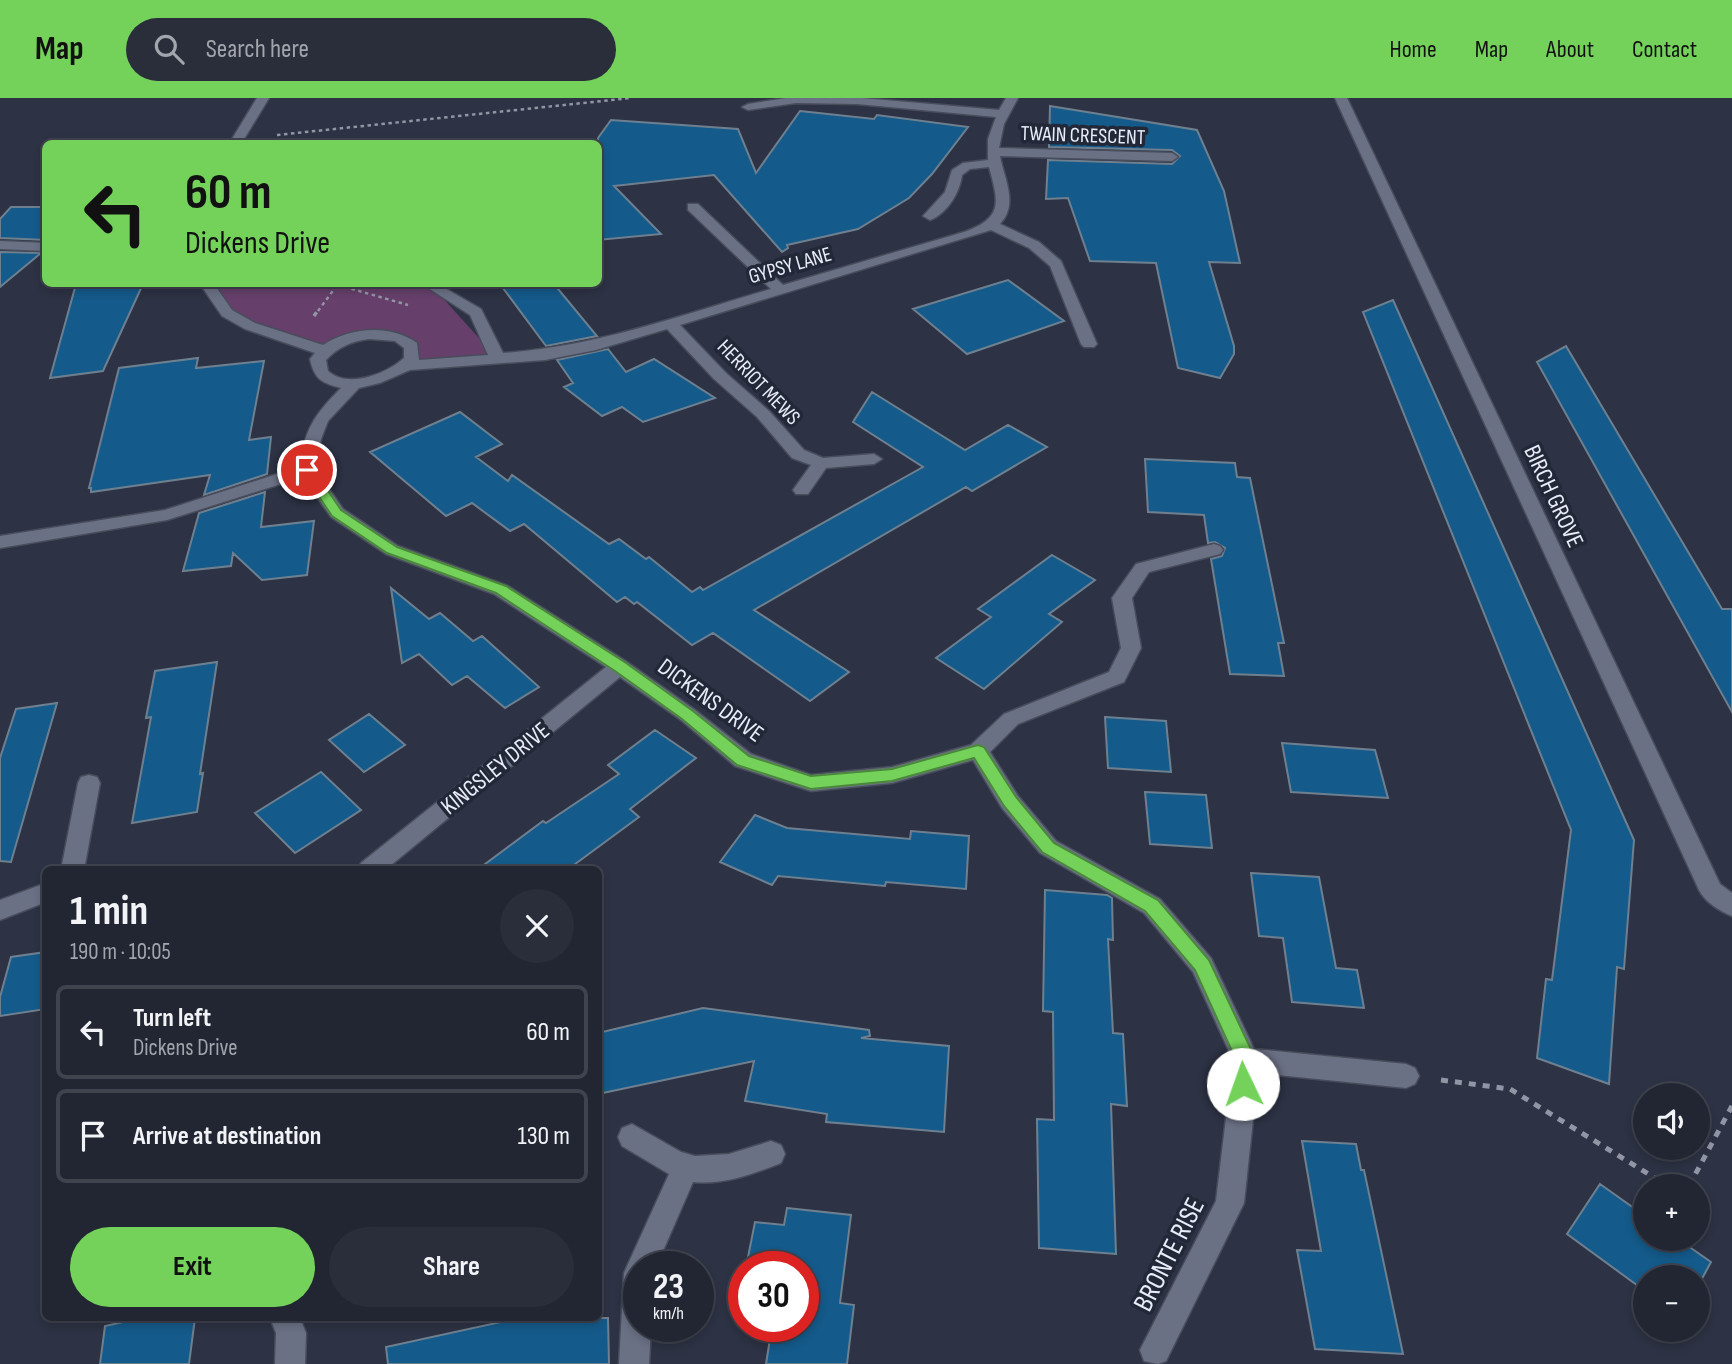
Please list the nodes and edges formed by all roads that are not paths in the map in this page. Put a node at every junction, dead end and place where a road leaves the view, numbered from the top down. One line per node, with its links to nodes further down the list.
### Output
1 (263, 98): 6 (street)
2 (1012, 98): 5 (street)
3 (1341, 98): 39 (street, BIRCH GROVE)
4 (748, 107): 5 (street)
5 (1002, 114): 8 (street)
6 (237, 140)
7 (1172, 157): 8 (street, TWAIN CRESCENT)
8 (994, 158): 10 (street, TWAIN CRESCENT); 11 (street)
9 (694, 207): 16 (street)
10 (930, 216)
11 (991, 225): 16 (street, GYPSY LANE); 18 (street)
12 (0, 245): 13 (street)
13 (42, 247)
14 (209, 287): 20 (street)
15 (434, 287): 22 (street)
16 (780, 290): 17 (street, GYPSY LANE)
17 (670, 324): 22 (street, GYPSY LANE); 28 (street, HERRIOT MEWS)
18 (1089, 344)
19 (412, 346): 20 (street, GYPSY LANE); 21 (street, GYPSY LANE); 23 (street)
20 (324, 351): 24 (street)
21 (465, 359): 22 (street, GYPSY LANE); 23 (street, GYPSY LANE)
22 (498, 359)
23 (408, 365): 25 (street, GYPSY LANE)
24 (324, 376): 25 (street); 26 (street)
25 (355, 383): 26 (street)
26 (322, 413): 29 (street)
27 (874, 459): 28 (street)
28 (821, 463): 30 (street)
29 (307, 470): 31 (street); 33 (street, DICKENS DRIVE)
30 (802, 490)
31 (0, 542)
32 (1214, 550): 34 (street, DICKENS DRIVE)
33 (620, 667): 34 (street, DICKENS DRIVE); 37 (street, KINGSLEY DRIVE)
34 (978, 751): 41 (street)
35 (89, 783): 36 (street)
36 (73, 866)
37 (374, 866)
38 (42, 894): 40 (street)
39 (1732, 906)
40 (0, 910)
41 (1246, 1060): 42 (street); 49 (street, BRONTE RISE)
42 (1406, 1076)
43 (632, 1137): 45 (street)
44 (771, 1154): 45 (street)
45 (686, 1167): 46 (street)
46 (648, 1251)
47 (286, 1321): 50 (street)
48 (635, 1342): 51 (street)
49 (1155, 1350)
50 (290, 1364)
51 (634, 1364)

